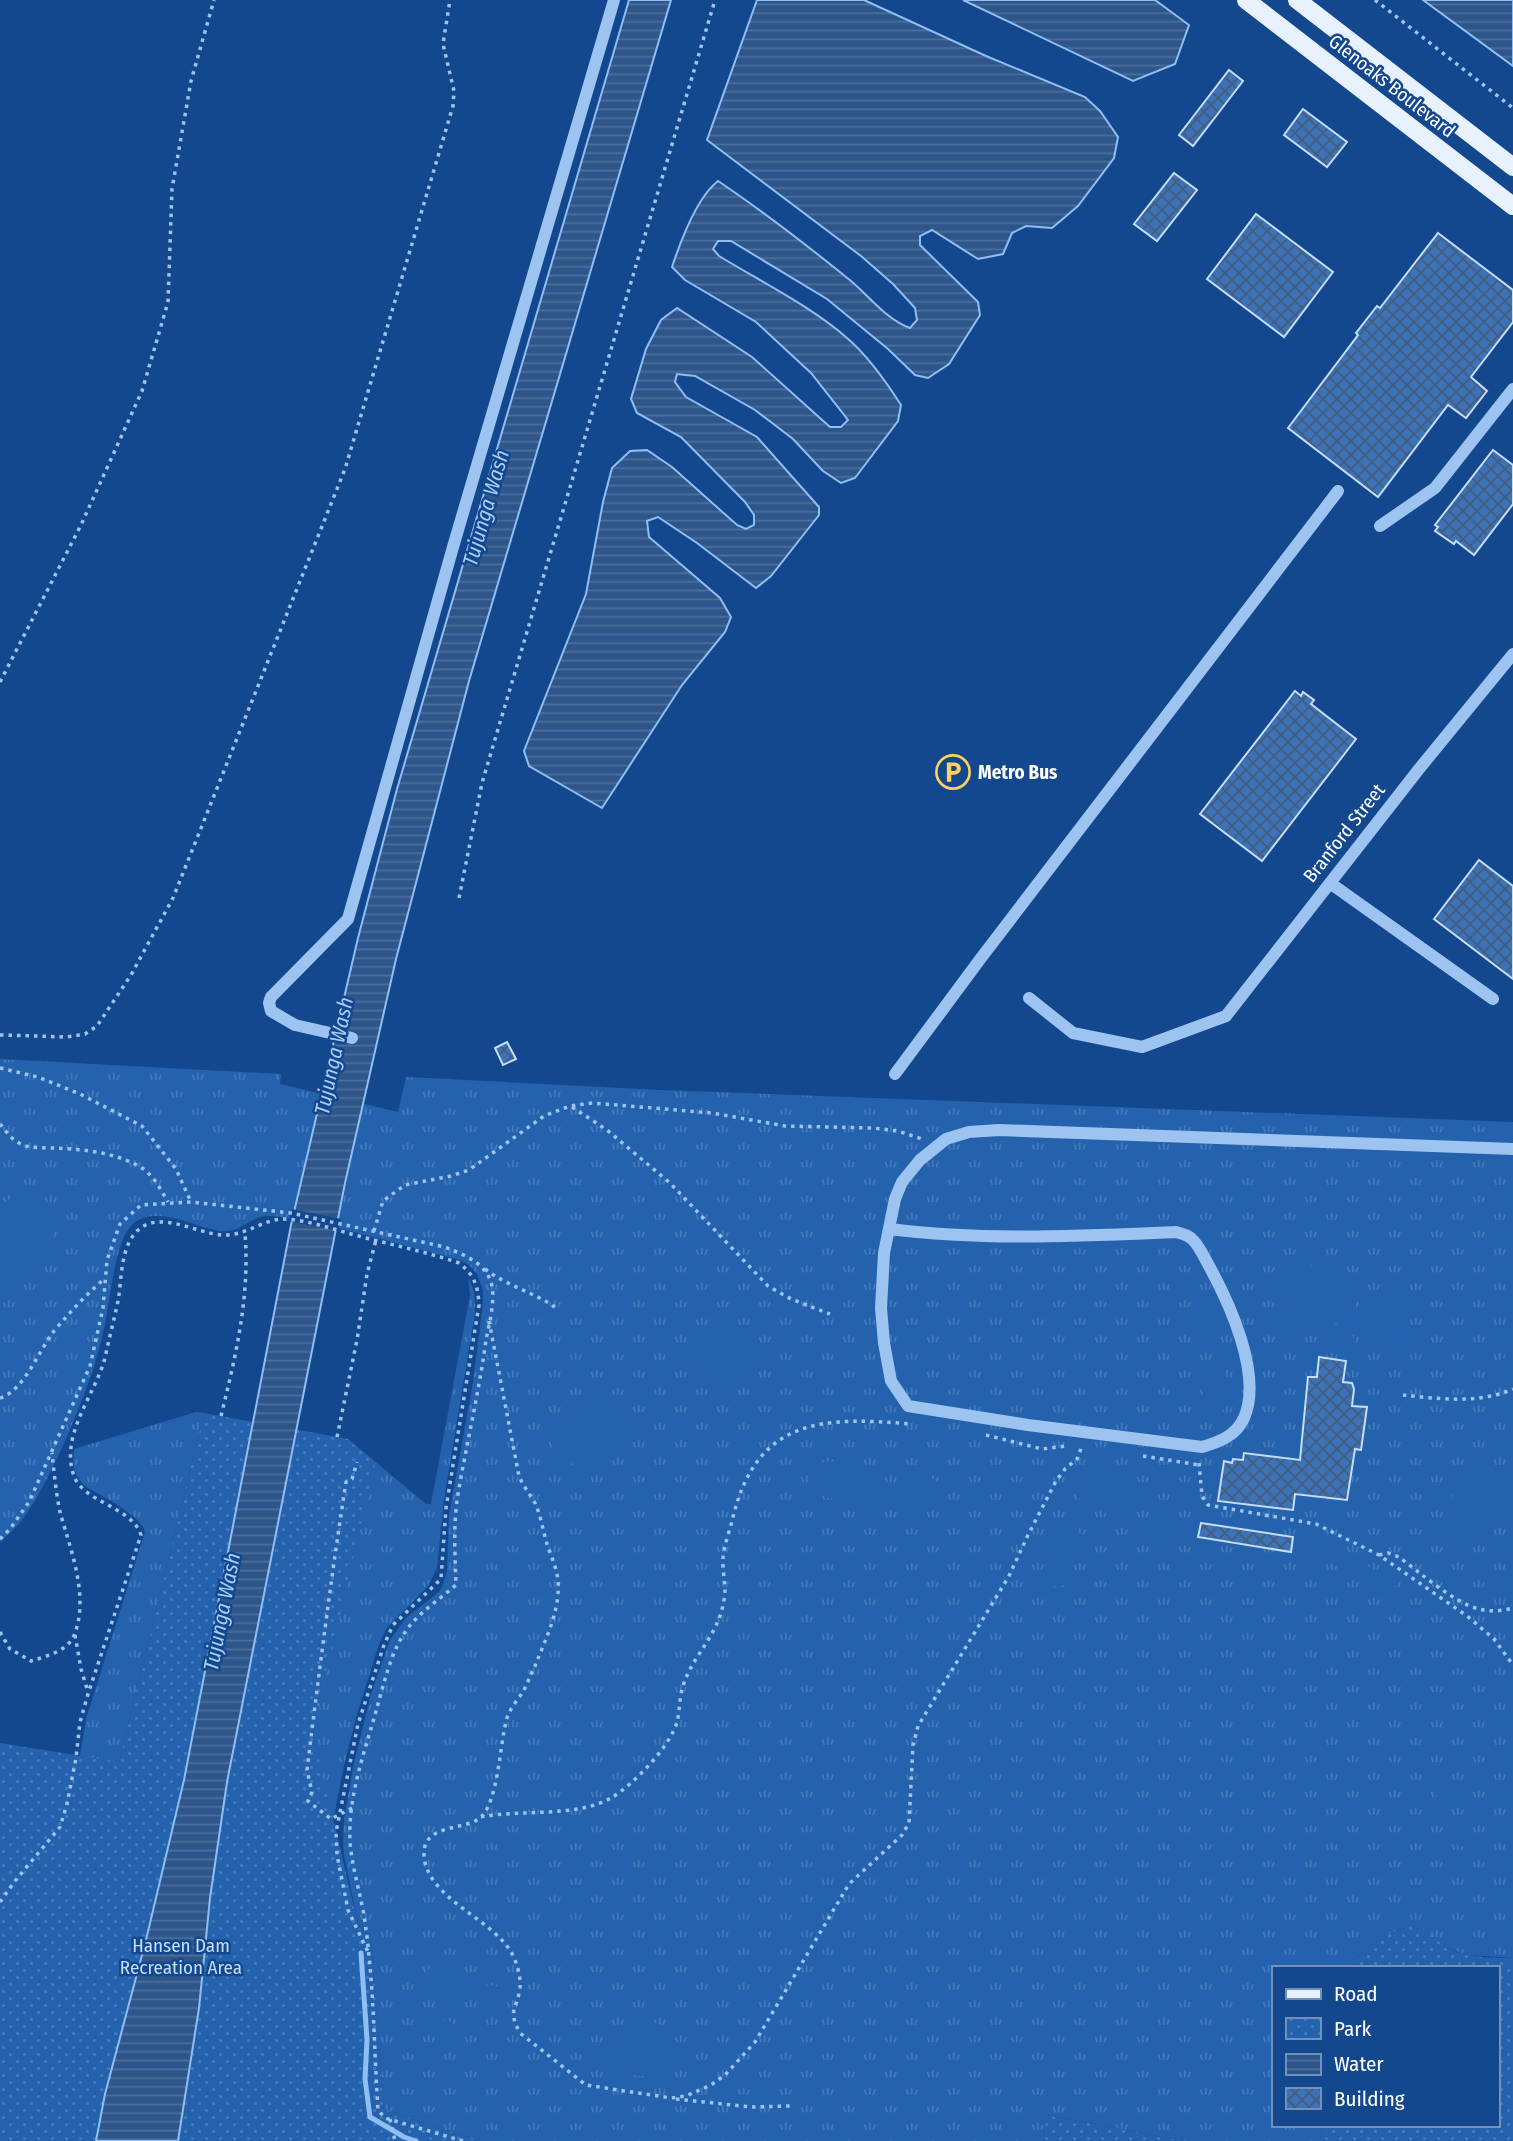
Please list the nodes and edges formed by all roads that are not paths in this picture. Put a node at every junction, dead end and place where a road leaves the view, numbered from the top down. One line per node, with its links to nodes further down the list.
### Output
1 (614, 0): 14 (street)
2 (1246, 0): 4 (main road, Glenoaks Boulevard)
3 (1296, 0): 4 (main road); 5 (main road, Glenoaks Boulevard)
4 (1276, 23): 6 (main road, Glenoaks Boulevard)
5 (1513, 167)
6 (1513, 206)
7 (1513, 389): 9 (street)
8 (1338, 491): 15 (street)
9 (1380, 526)
10 (1513, 654): 11 (street, Branford Street)
11 (1330, 883): 12 (street, Branford Street); 13 (street)
12 (1029, 998)
13 (1493, 999)
14 (352, 1038)
15 (895, 1074)
16 (1513, 1149): 17 (street)
17 (890, 1229): 17 (street)

